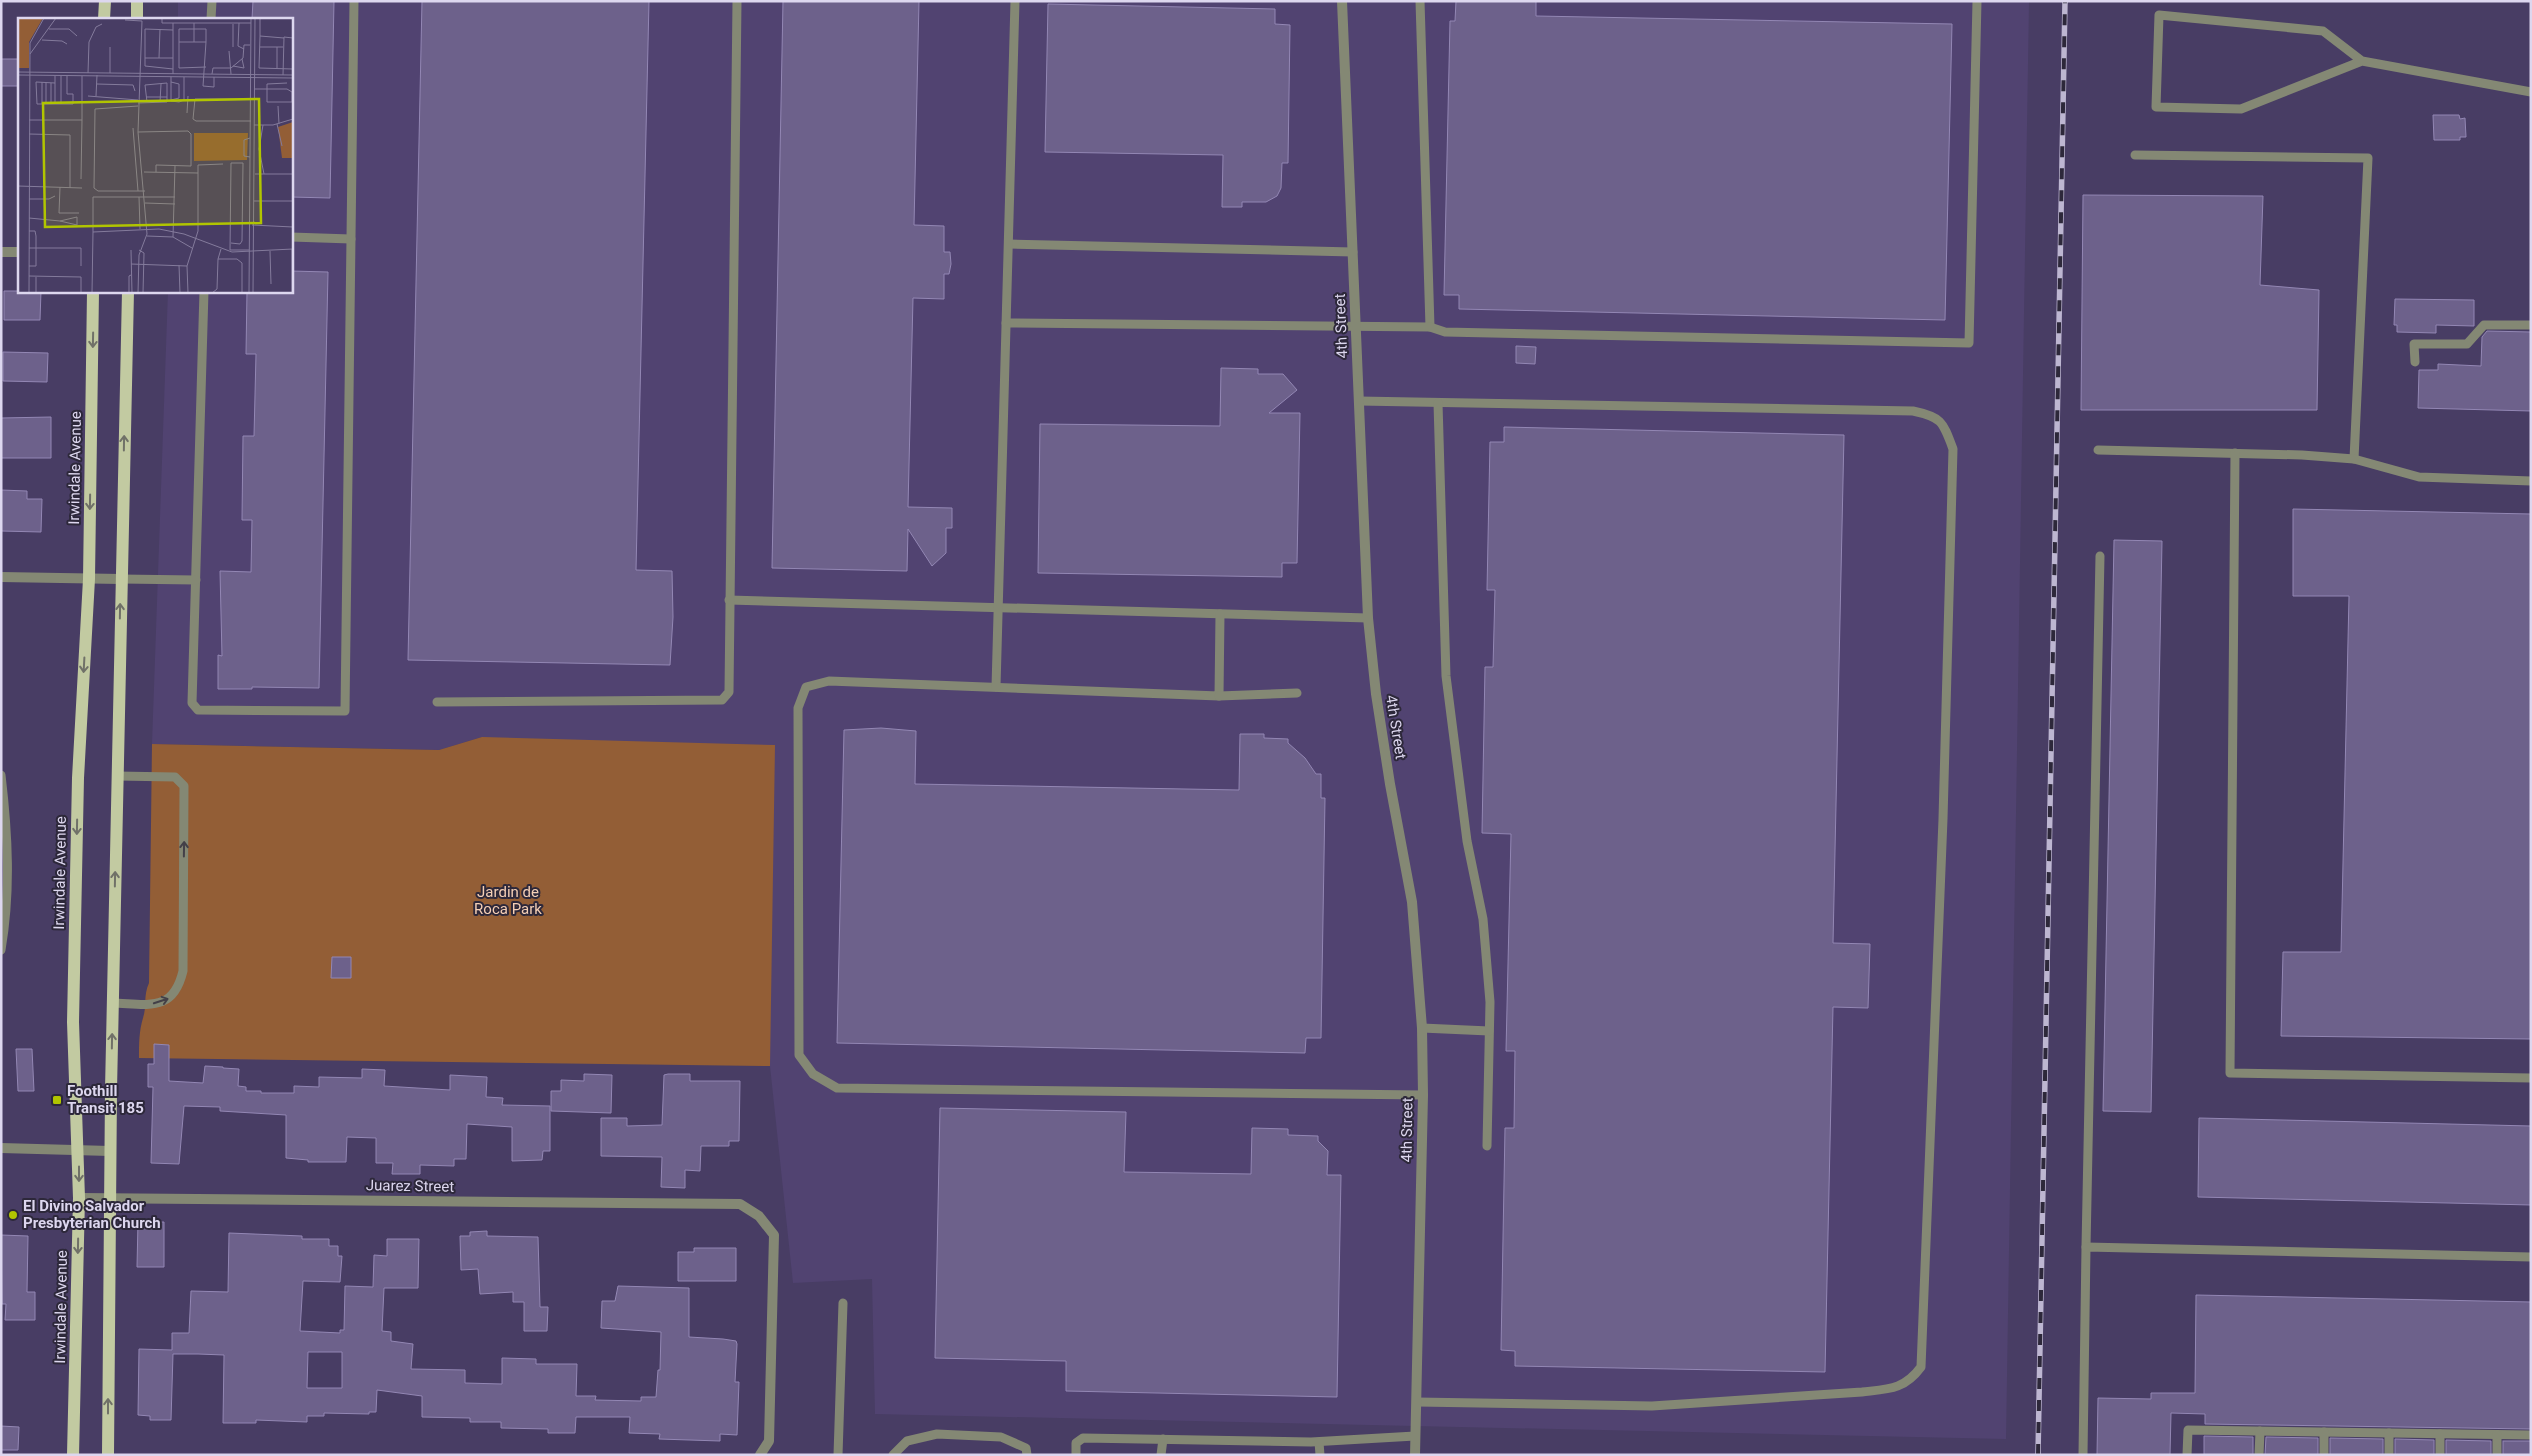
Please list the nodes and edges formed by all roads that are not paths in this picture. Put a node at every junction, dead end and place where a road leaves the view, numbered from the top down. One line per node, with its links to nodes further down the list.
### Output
1 (105, 1): 10 (main road)
2 (137, 1): 11 (main road)
3 (212, 1): 12 (lane)
4 (354, 1): 17 (lane)
5 (737, 1): 41 (lane)
6 (1015, 1): 18 (lane)
7 (1342, 1): 21 (street, 4th Street)
8 (1420, 1): 28 (lane)
9 (1977, 1): 28 (lane)
10 (104, 18)
11 (137, 18)
12 (211, 18)
13 (2362, 61): 13 (lane); 14 (lane)
14 (2531, 92)
15 (2135, 155): 34 (lane)
16 (292, 237): 17 (lane)
17 (351, 239): 40 (lane)
18 (1009, 244): 21 (lane); 25 (lane)
19 (1, 252): 20 (street)
20 (18, 252)
21 (1353, 252): 27 (street, 4th Street)
22 (93, 292): 38 (main road, Irwindale Avenue, one-way to 38)
23 (128, 292): 39 (main road, one-way to 23)
24 (204, 292): 40 (lane)
25 (1006, 323): 27 (lane); 42 (lane)
26 (2531, 325): 29 (lane)
27 (1356, 327): 28 (lane); 30 (street, 4th Street)
28 (1430, 327)
29 (2415, 362)
30 (1359, 401): 31 (lane); 44 (street, 4th Street)
31 (1438, 403): 54 (lane); 66 (lane)
32 (2098, 450): 33 (lane)
33 (2235, 453): 34 (lane); 55 (lane)
34 (2354, 459): 35 (lane)
35 (2531, 480)
36 (2100, 556): 63 (lane)
37 (1, 577): 38 (street)
38 (90, 579): 39 (street); 59 (main road, Irwindale Avenue, one-way to 59)
39 (121, 579): 40 (lane); 50 (main road, one-way to 39)
40 (196, 580)
41 (729, 600): 42 (lane); 48 (lane)
42 (999, 608): 43 (lane); 45 (lane)
43 (1220, 614): 44 (lane); 47 (lane)
44 (1368, 618): 53 (street, 4th Street)
45 (996, 687): 47 (lane); 56 (lane)
46 (1297, 693): 47 (lane)
47 (1219, 696)
48 (437, 702)
49 (1, 775): 51 (lane)
50 (117, 776): 52 (main road, one-way to 50); 52 (lane, one-way to 50)
51 (1, 950)
52 (112, 1003): 60 (main road, one-way to 52)
53 (1422, 1028): 54 (lane); 56 (street, 4th Street)
54 (1490, 1031): 57 (lane)
55 (2531, 1078)
56 (1423, 1095): 66 (street, 4th Street)
57 (1487, 1146)
58 (1, 1148): 59 (street)
59 (79, 1150): 60 (street); 61 (main road, Irwindale Avenue, one-way to 61)
60 (110, 1151): 62 (main road)
61 (79, 1198): 62 (street, Juarez Street); 76 (main road, Irwindale Avenue, one-way to 76)
62 (110, 1198): 77 (main road, one-way to 62); 78 (street, Juarez Street)
63 (2086, 1246): 64 (lane); 86 (lane)
64 (2531, 1257)
65 (843, 1303): 79 (lane)
66 (1416, 1402): 73 (street, 4th Street)
67 (2260, 1431): 68 (lane); 87 (lane); 88 (lane)
68 (2324, 1432): 69 (lane); 89 (lane)
69 (2390, 1433): 70 (lane); 90 (lane)
70 (2440, 1434): 71 (lane); 91 (lane)
71 (2497, 1435): 72 (lane); 92 (lane)
72 (2531, 1435)
73 (1415, 1436): 75 (lane); 85 (street, 4th Street)
74 (1163, 1439): 75 (lane); 82 (lane); 83 (lane)
75 (1319, 1442): 84 (lane)
76 (73, 1455)
77 (108, 1455)
78 (760, 1455)
79 (838, 1455)
80 (894, 1455): 81 (lane)
81 (1027, 1455)
82 (1076, 1455)
83 (1161, 1455)
84 (1320, 1455)
85 (1415, 1455)
86 (2083, 1455)
87 (2187, 1455)
88 (2259, 1455)
89 (2324, 1455)
90 (2389, 1455)
91 (2440, 1455)
92 (2497, 1455)

